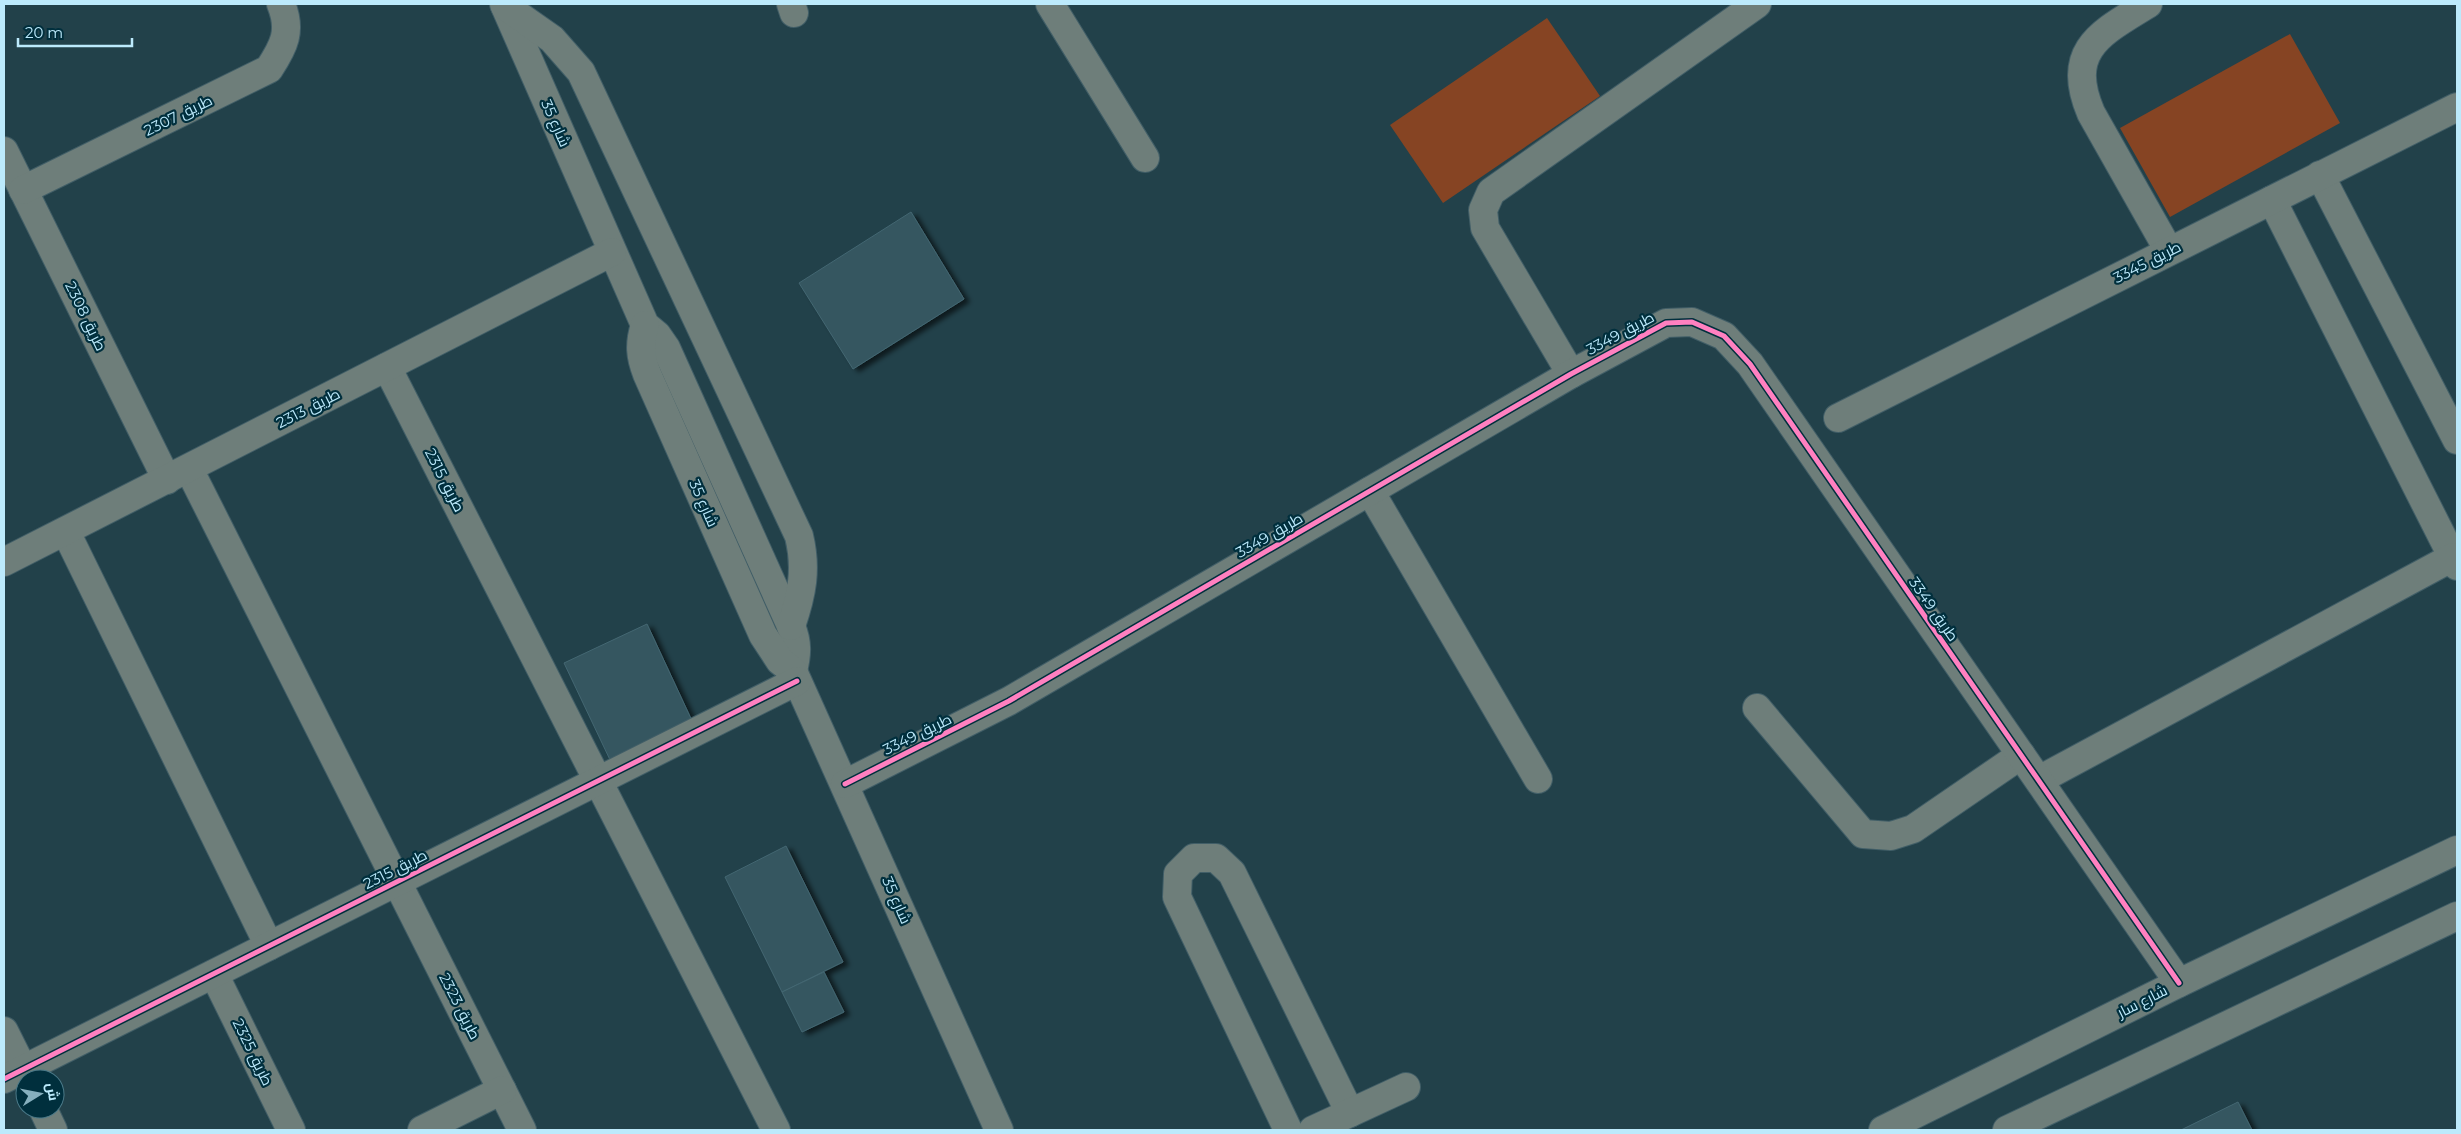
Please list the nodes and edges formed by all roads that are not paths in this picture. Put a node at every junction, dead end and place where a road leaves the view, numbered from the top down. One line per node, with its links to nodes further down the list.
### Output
1 (281, 4): 10 (street, طريق 2307)
2 (1050, 4): 8 (street)
3 (1757, 4): 16 (street)
4 (2148, 4): 12 (street)
5 (504, 5): 13 (street, شارع 35); 25 (street)
6 (2457, 107): 9 (street, طريق 3345)
7 (4, 151): 10 (street, طريق 2308)
8 (1145, 158)
9 (2320, 175): 11 (street, طريق 3345); 18 (street)
10 (23, 190): 19 (street, طريق 2308)
11 (2272, 200): 12 (street, طريق 3345); 21 (street)
12 (2169, 251): 17 (street, طريق 3345)
13 (612, 252): 14 (street, شارع 35); 15 (street, طريق 2313)
14 (645, 325): 25 (street, شارع 35); 26 (street, شارع 35)
15 (388, 367): 19 (street, طريق 2313); 31 (street, طريق 2315)
16 (1571, 374): 20 (street, طريق 3349); 28 (street, طريق 3349)
17 (1838, 418)
18 (2457, 440)
19 (178, 475): 22 (street, طريق 2313); 34 (street, طريق 2308)
20 (1370, 490): 29 (street); 32 (street, طريق 3349)
21 (2449, 527): 23 (street)
22 (66, 532): 24 (street, طريق 2313); 36 (street)
23 (2455, 561): 30 (street)
24 (4, 562)
25 (791, 626): 26 (street, شارع 35)
26 (795, 676): 31 (street, طريق 2315); 32 (street, شارع 35)
27 (1757, 708): 28 (street)
28 (2021, 755): 30 (street, طريق 3349)
29 (1538, 779)
30 (2039, 780): 38 (street, طريق 3349)
31 (598, 781): 34 (street, طريق 2315); 48 (street, طريق 2315)
32 (845, 784): 49 (street, شارع 35)
33 (2457, 850): 38 (street, شارع سار)
34 (397, 882): 36 (street, طريق 2315); 43 (street, طريق 2323)
35 (2457, 916): 53 (street)
36 (269, 946): 37 (street, طريق 2315)
37 (214, 974): 41 (street, طريق 2315); 45 (street, طريق 2325)
38 (2179, 982): 52 (street, شارع سار)
39 (4, 1031): 40 (street)
40 (16, 1069)
41 (31, 1069)
42 (1406, 1087): 44 (street)
43 (502, 1090): 46 (street); 47 (street, طريق 2323)
44 (1350, 1113): 50 (street); 51 (street)
45 (291, 1130)
46 (422, 1130)
47 (522, 1130)
48 (776, 1130)
49 (999, 1130)
50 (1288, 1130)
51 (1313, 1130)
52 (1883, 1130)
53 (2007, 1130)

